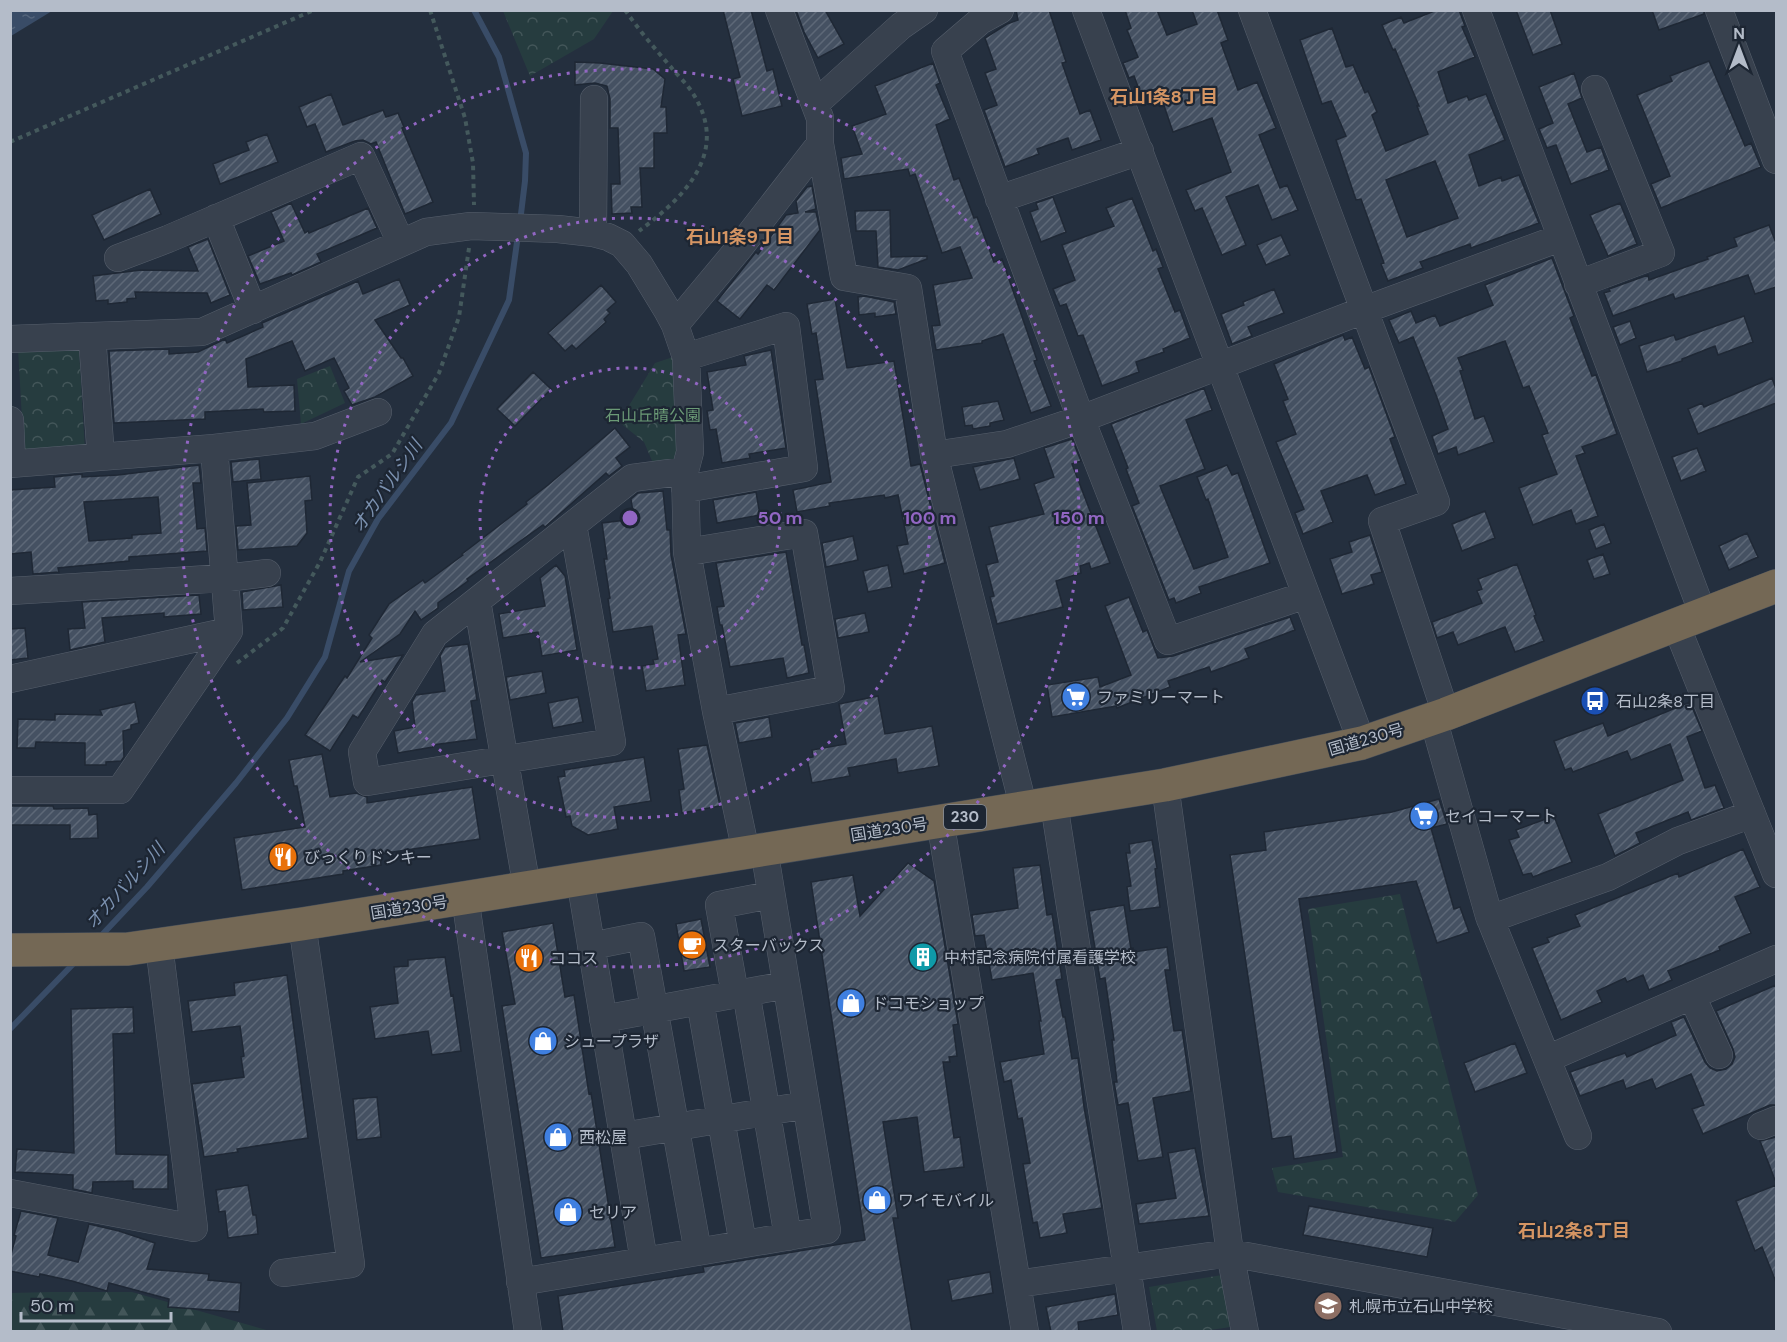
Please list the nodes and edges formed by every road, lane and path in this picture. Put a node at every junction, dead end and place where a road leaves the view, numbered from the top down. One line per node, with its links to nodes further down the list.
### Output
1 (315, 10): 15 (path)
2 (430, 10): 21 (path)
3 (625, 10): 25 (path)
4 (779, 10): 14 (street)
5 (924, 10): 11 (street)
6 (1000, 10): 19 (street)
7 (1086, 10): 17 (street)
8 (1252, 10): 29 (street)
9 (1476, 10): 23 (street)
10 (1719, 10): 18 (street)
11 (898, 18): 14 (street)
12 (1595, 89): 27 (street)
13 (594, 99): 22 (street)
14 (815, 104): 16 (street)
15 (10, 142)
16 (820, 144): 30 (street); 39 (street)
17 (1140, 151): 19 (street); 34 (street)
18 (1776, 160)
19 (999, 199): 36 (street)
20 (216, 218): 24 (street); 26 (street); 28 (street)
21 (471, 225): 22 (street); 24 (street); 53 (path)
22 (593, 233): 25 (street)
23 (1560, 238): 27 (street); 29 (street)
24 (401, 243): 28 (street)
25 (622, 244): 30 (street)
26 (118, 258)
27 (1578, 284): 51 (street)
28 (253, 310): 31 (street)
29 (1364, 310): 34 (street); 56 (street)
30 (675, 325): 33 (street)
31 (92, 336): 32 (street); 40 (street)
32 (10, 339)
33 (686, 357): 42 (street); 42 (street)
34 (1221, 365): 36 (street); 49 (street)
35 (378, 412): 38 (street)
36 (1081, 418): 39 (street); 49 (street)
37 (10, 420): 41 (street)
38 (214, 448): 40 (street); 46 (street)
39 (934, 455): 61 (street)
40 (101, 457): 41 (street)
41 (11, 464)
42 (685, 480): 43 (street); 44 (street)
43 (573, 525): 50 (street); 58 (street)
44 (687, 552): 55 (street); 55 (street)
45 (267, 573): 46 (street)
46 (225, 578): 48 (street); 52 (street)
47 (1776, 586): 51 (highway, 国道230号 / 230)
48 (10, 591)
49 (1306, 595): 57 (street)
50 (477, 601): 58 (street); 58 (street)
51 (1689, 619): 56 (highway, 国道230号 / 230); 62 (street)
52 (230, 631): 54 (street); 60 (street)
53 (230, 668)
54 (10, 679)
55 (716, 711): 64 (street)
56 (1439, 716): 57 (highway, 国道230号 / 230); 70 (street)
57 (1362, 743): 59 (highway, 国道230号 / 230)
58 (505, 759): 67 (street)
59 (1165, 785): 61 (highway, 国道230号 / 230); 94 (street)
60 (10, 790)
61 (1039, 806): 63 (highway, 国道230号 / 230); 96 (street)
62 (1752, 814): 65 (street); 70 (street)
63 (939, 820): 64 (highway, 国道230号 / 230); 99 (street)
64 (755, 851): 66 (highway, 国道230号 / 230); 68 (street)
65 (1776, 874)
66 (580, 879): 67 (highway, 国道230号 / 230); 72 (street)
67 (527, 888): 69 (highway, 国道230号 / 230)
68 (771, 896): 76 (street); 77 (street)
69 (465, 897): 71 (highway, 国道230号 / 230); 98 (street)
70 (1490, 919): 83 (street)
71 (302, 924): 73 (highway, 国道230号 / 230); 97 (street)
72 (590, 940): 80 (street); 80 (street); 81 (street)
73 (143, 947): 74 (highway, 国道230号 / 230); 90 (street)
74 (12, 950)
75 (1776, 959): 78 (street)
76 (786, 985): 77 (street); 84 (street)
77 (741, 993): 79 (street); 85 (street)
78 (1692, 996): 82 (street); 83 (street)
79 (700, 1001): 80 (street); 86 (street)
80 (662, 1008): 81 (street); 87 (street)
81 (603, 1019): 88 (street)
82 (1719, 1055)
83 (1547, 1059): 89 (street)
84 (806, 1105): 85 (street); 91 (street)
85 (766, 1112): 86 (street); 91 (street)
86 (722, 1119): 87 (street); 92 (street)
87 (676, 1127): 88 (street); 93 (street)
88 (623, 1136): 95 (street)
89 (1578, 1136)
90 (10, 1193)
91 (788, 1237): 92 (street)
92 (743, 1244): 93 (street)
93 (698, 1252): 95 (street)
94 (1230, 1253): 96 (street); 103 (street); 104 (street)
95 (644, 1261): 98 (street)
96 (1126, 1268): 99 (street); 102 (street)
97 (283, 1273)
98 (520, 1281): 100 (street)
99 (1017, 1284): 101 (street)
100 (528, 1332)
101 (1025, 1332)
102 (1137, 1332)
103 (1245, 1332)
104 (1658, 1332)

